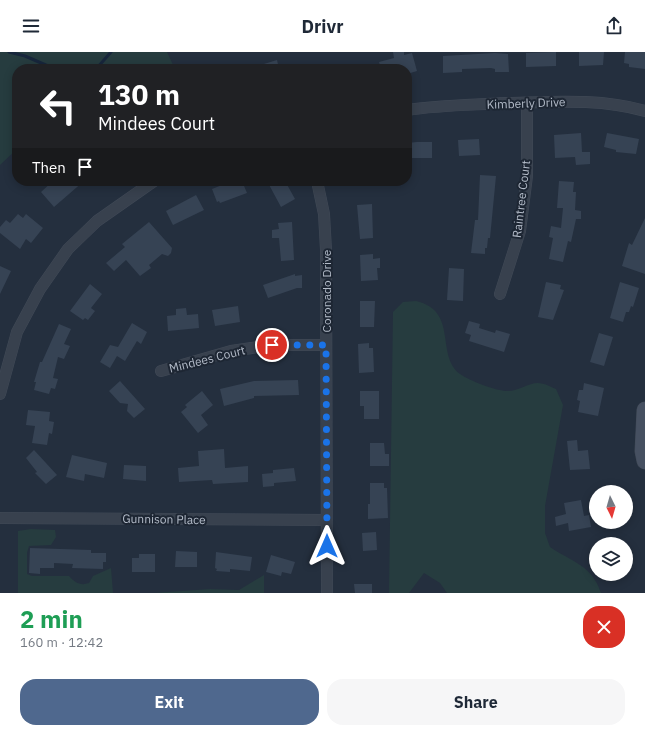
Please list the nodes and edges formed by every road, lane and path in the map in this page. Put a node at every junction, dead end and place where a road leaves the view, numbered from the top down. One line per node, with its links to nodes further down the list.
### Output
1 (527, 103): 2 (street, Kimberly Drive); 3 (street, Kimberly Drive); 6 (street, Raintree Court)
2 (412, 109)
3 (645, 111)
4 (147, 186): 9 (street)
5 (318, 186): 7 (street, Coronado Drive)
6 (500, 294)
7 (326, 345): 8 (street, Mindees Court); 13 (street, Coronado Drive)
8 (161, 371)
9 (0, 394)
10 (645, 410): 11 (main road)
11 (645, 461)
12 (0, 518): 13 (street, Gunnison Place)
13 (327, 520): 14 (street, Coronado Drive)
14 (327, 593)

